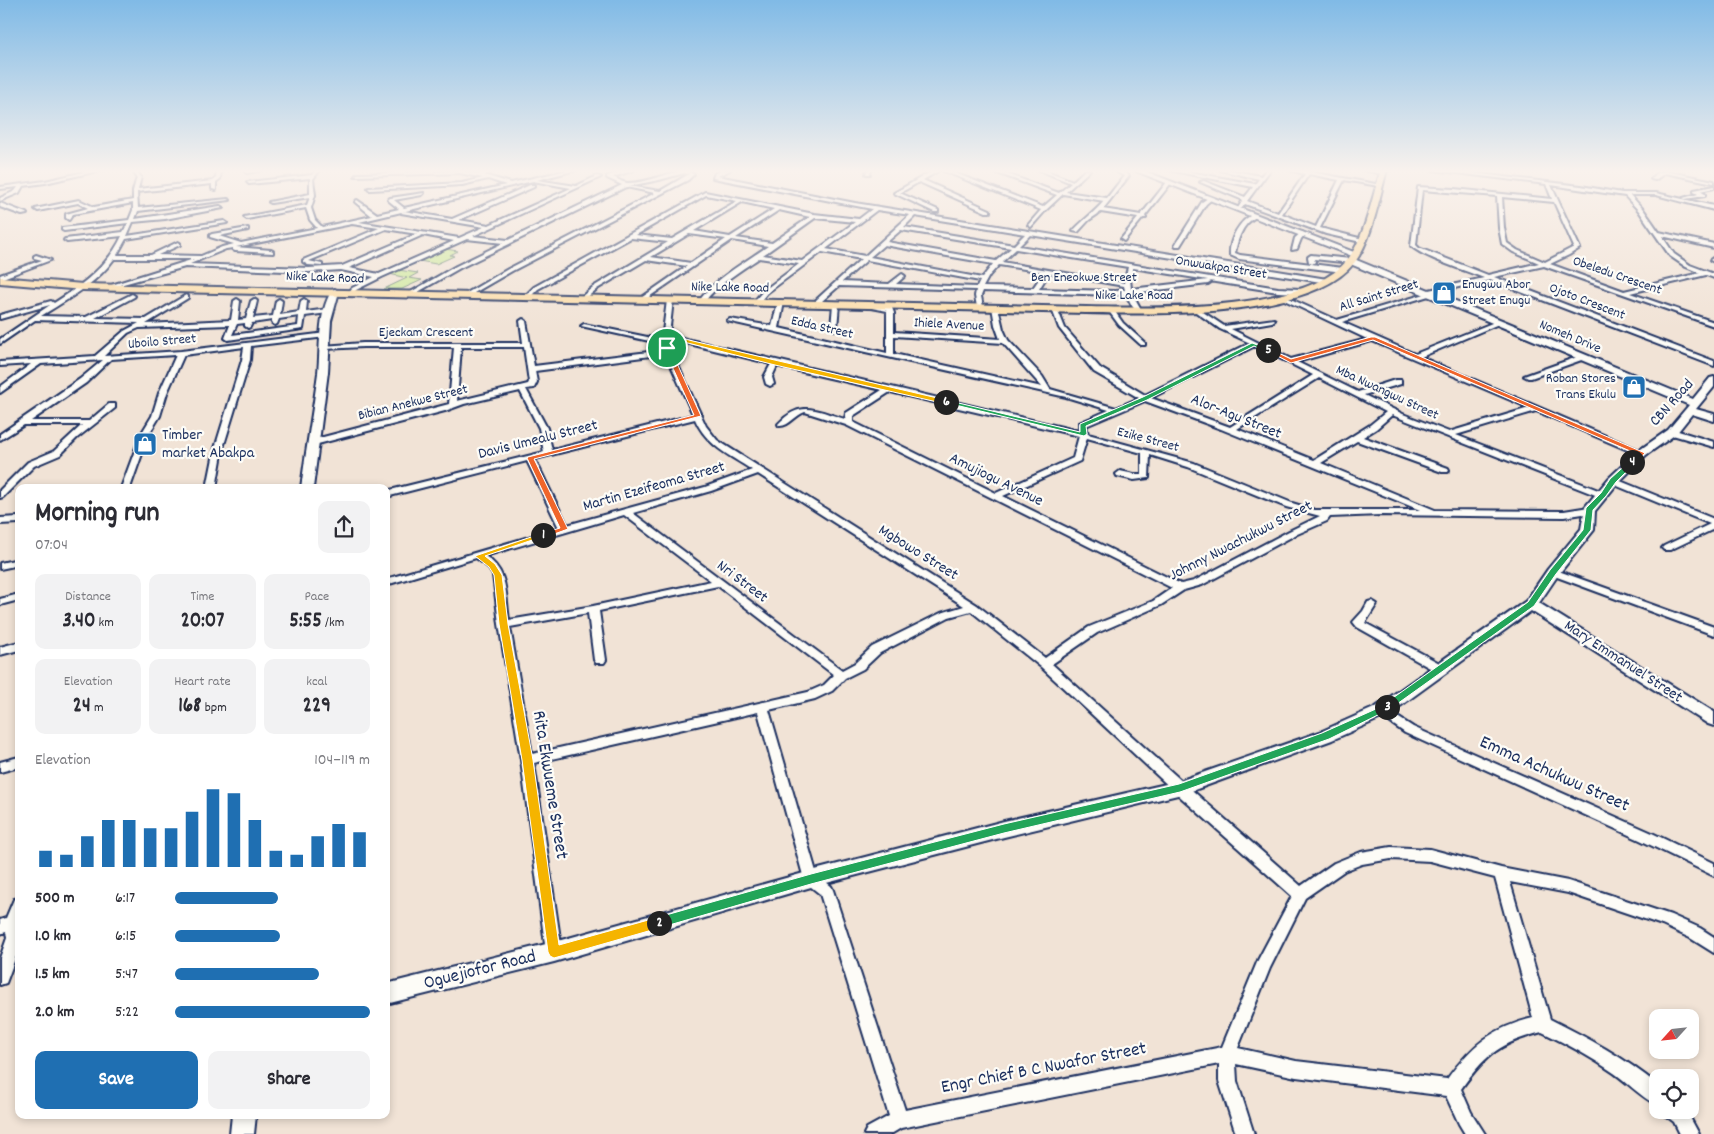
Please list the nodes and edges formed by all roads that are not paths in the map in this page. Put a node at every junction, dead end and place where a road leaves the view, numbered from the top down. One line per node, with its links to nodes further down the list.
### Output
1 (114, 223): 33 (street)
2 (129, 223): 43 (street)
3 (224, 223): 43 (street)
4 (316, 223): 35 (street)
5 (343, 223): 35 (street)
6 (359, 223): 31 (street)
7 (471, 223): 30 (street)
8 (496, 223): 30 (street)
9 (548, 223): 50 (street)
10 (600, 223): 104 (street)
11 (651, 223): 44 (street)
12 (703, 223): 38 (street)
13 (755, 223): 46 (street)
14 (804, 223): 55 (street)
15 (857, 223): 61 (street)
16 (905, 223): 32 (street)
17 (969, 223): 39 (street)
18 (1084, 223): 37 (street)
19 (1138, 223): 47 (street)
20 (1191, 223): 56 (street)
21 (1245, 223): 79 (street)
22 (1272, 223): 42 (main road)
23 (1300, 223): 36 (street)
24 (1320, 223): 36 (street)
25 (1366, 223): 63 (main road, Nike Lake Road)
26 (1416, 223): 85 (street, Ojoto Crescent)
27 (1502, 223): 74 (street, Obeledu Crescent)
28 (1565, 223): 74 (street, All Saint Street)
29 (1649, 223): 40 (street)
30 (489, 226): 45 (street)
31 (384, 228): 41 (street); 78 (street)
32 (900, 228): 52 (street); 58 (street, Onwuakpa Street)
33 (64, 229)
34 (246, 229): 54 (street)
35 (321, 229): 54 (street)
36 (1317, 229): 63 (street)
37 (1076, 231)
38 (688, 232): 46 (street); 51 (street)
39 (1029, 233): 58 (street); 89 (street)
40 (1656, 233): 57 (street); 81 (street)
41 (422, 234): 49 (street); 78 (street)
42 (1302, 234): 60 (street); 63 (main road)
43 (123, 236): 48 (street); 67 (street)
44 (628, 236): 51 (street); 107 (street)
45 (466, 237): 49 (street); 50 (street)
46 (730, 238): 55 (street); 75 (street)
47 (1124, 239)
48 (67, 240)
49 (460, 240): 82 (street)
50 (509, 242): 103 (street)
51 (672, 242): 69 (street)
52 (884, 243): 70 (street); 71 (street)
53 (178, 244): 65 (street)
54 (240, 245): 59 (street)
55 (774, 245): 66 (street)
56 (1178, 245)
57 (1714, 246)
58 (1015, 247): 71 (street); 77 (street, Onwuakpa Street)
59 (224, 248): 62 (street); 68 (street)
60 (1294, 249)
61 (822, 250): 70 (street); 73 (street)
62 (271, 252)
63 (1356, 253): 72 (street); 79 (main road, Nike Lake Road); 102 (main road, Nomeh Drive)
64 (36, 256): 86 (street)
65 (151, 256): 67 (street); 68 (street)
66 (758, 256): 73 (street); 117 (street)
67 (114, 257): 93 (street)
68 (206, 257): 76 (street)
69 (645, 258): 75 (street); 109 (street)
70 (866, 258): 87 (street); 90 (street)
71 (1001, 262): 80 (street); 87 (street)
72 (1312, 262)
73 (804, 263): 118 (street)
74 (1542, 264): 85 (street, All Saint Street); 100 (street, Obeledu Crescent)
75 (690, 265): 111 (street)
76 (184, 266): 78 (street); 94 (street)
77 (1131, 266): 88 (street, Onwuakpa Street); 91 (street)
78 (343, 268): 82 (street)
79 (1343, 270): 89 (main road, Nike Lake Road)
80 (1048, 271): 91 (street); 96 (street)
81 (1706, 273): 84 (street); 100 (street)
82 (380, 276): 101 (street)
83 (902, 276): 92 (street)
84 (1714, 276)
85 (1489, 277): 102 (street, All Saint Street); 178 (street, Ojoto Crescent)
86 (0, 278): 93 (main road, Nike Lake Road)
87 (982, 280): 95 (street)
88 (1220, 281): 97 (street, Onwuakpa Street); 99 (street, Ben Eneokwe Street)
89 (1327, 281): 97 (main road, Nike Lake Road)
90 (838, 284): 92 (street, Ben Eneokwe Street); 120 (street)
91 (1127, 285): 99 (street)
92 (890, 286): 95 (street, Ben Eneokwe Street)
93 (83, 287): 94 (main road, Nike Lake Road); 110 (street)
94 (107, 288): 98 (main road, Nike Lake Road)
95 (978, 290): 96 (street, Ben Eneokwe Street); 124 (street)
96 (1035, 290): 99 (street, Ben Eneokwe Street)
97 (1302, 291): 108 (main road, Nike Lake Road)
98 (335, 292): 101 (main road, Nike Lake Road); 129 (main road)
99 (1129, 292): 132 (street)
100 (1625, 292): 146 (street, Obeledu Crescent)
101 (351, 293): 103 (main road, Nike Lake Road)
102 (1428, 293): 143 (street, All Saint Street); 144 (main road, Nomeh Drive)
103 (411, 294): 104 (main road, Nike Lake Road)
104 (467, 295): 107 (main road, Nike Lake Road)
105 (132, 296): 137 (street)
106 (186, 297): 139 (street)
107 (527, 297): 109 (main road, Nike Lake Road)
108 (1282, 297): 128 (main road, Nike Lake Road); 143 (street)
109 (583, 298): 111 (main road, Nike Lake Road)
110 (64, 300): 134 (street); 135 (street)
111 (641, 300): 112 (main road, Nike Lake Road)
112 (670, 300): 117 (main road, Nike Lake Road); 157 (street)
113 (237, 301): 145 (street)
114 (254, 301): 141 (street)
115 (279, 301): 136 (street)
116 (304, 301): 133 (street)
117 (702, 301): 118 (main road, Nike Lake Road)
118 (760, 302): 119 (main road, Nike Lake Road)
119 (781, 302): 120 (main road, Nike Lake Road); 151 (street, Edda Street)
120 (821, 303): 121 (main road, Nike Lake Road)
121 (836, 304): 122 (main road, Nike Lake Road); 149 (street)
122 (854, 304): 123 (main road, Nike Lake Road); 126 (street)
123 (904, 307): 124 (main road, Nike Lake Road); 126 (street); 130 (street)
124 (980, 307): 125 (main road, Nike Lake Road)
125 (995, 307): 127 (main road, Nike Lake Road); 158 (street)
126 (890, 309): 153 (street)
127 (1055, 309): 131 (main road, Nike Lake Road); 191 (street, Alor-Agu Street)
128 (1196, 309): 132 (main road, Nike Lake Road); 150 (street, Mba Nwangwu Street)
129 (328, 310): 133 (street); 154 (main road)
130 (964, 310)
131 (1111, 310): 132 (main road, Nike Lake Road); 161 (street)
132 (1139, 311)
133 (302, 314): 136 (street); 152 (street)
134 (0, 317)
135 (34, 318): 137 (street); 159 (street)
136 (277, 318): 141 (street); 152 (street)
137 (88, 319): 139 (street)
138 (1272, 320): 150 (street)
139 (146, 321): 147 (street)
140 (523, 321): 163 (street)
141 (250, 322): 145 (street); 155 (street)
142 (730, 322): 151 (street)
143 (1336, 322): 156 (street)
144 (1499, 322): 170 (street); 171 (main road, Nomeh Drive)
145 (234, 323): 147 (street); 155 (street)
146 (1714, 324)
147 (137, 326): 172 (street)
148 (584, 326): 157 (street, Ezike Street)
149 (834, 328)
150 (1222, 328): 162 (street, Mba Nwangwu Street)
151 (775, 329): 169 (street, Edda Street)
152 (272, 333): 155 (street); 160 (street)
153 (892, 334): 158 (street, Ihiele Avenue); 169 (street)
154 (326, 335): 160 (street, Uboilo Street); 166 (main road)
155 (246, 336)
156 (1373, 338): 170 (street); 174 (street)
157 (666, 339): 167 (street, Mgbowo Street); 176 (street, Ezike Street)
158 (1005, 341): 187 (street)
159 (0, 342)
160 (269, 342): 164 (street, Uboilo Street)
161 (1143, 344)
162 (1254, 344): 174 (street, Mba Nwangwu Street); 191 (street)
163 (526, 345): 165 (street, Ejeckam Crescent); 179 (street)
164 (248, 346): 168 (street, Uboilo Street); 222 (street)
165 (458, 346): 166 (street, Ejeckam Crescent); 192 (street)
166 (325, 347): 210 (main road)
167 (669, 352): 179 (street); 198 (street, Mgbowo Street)
168 (181, 354): 173 (street, Uboilo Street); 221 (street)
169 (890, 356): 187 (street, Edda Street)
170 (1417, 356): 195 (street)
171 (1583, 358): 181 (street); 194 (main road, Nomeh Drive)
172 (96, 359): 173 (street, Uboilo Street); 175 (street, Uboilo Street)
173 (108, 359): 200 (street)
174 (1291, 361): 180 (street, Mba Nwangwu Street)
175 (38, 362): 177 (street, Uboilo Street); 188 (street)
176 (775, 363): 184 (street); 186 (street, Ezike Street)
177 (0, 364)
178 (1714, 364)
179 (530, 370): 185 (street)
180 (1319, 375): 190 (street, Mba Nwangwu Street); 204 (street)
181 (1528, 376)
182 (1714, 380): 189 (main road, CBN Road)
183 (1398, 382): 190 (street)
184 (770, 384)
185 (522, 388): 192 (street, Bibian Anekwe Street); 214 (street)
186 (889, 389): 202 (street); 206 (street, Ezike Street)
187 (1048, 391): 196 (street, Edda Street)
188 (0, 392)
189 (1709, 393): 194 (main road, CBN Road)
190 (1357, 394): 197 (street, Mba Nwangwu Street)
191 (1145, 398): 196 (street); 204 (street, Alor-Agu Street)
192 (453, 404): 210 (street, Bibian Anekwe Street)
193 (112, 406): 201 (street)
194 (1692, 407): 199 (main road, Nomeh Drive); 205 (main road, CBN Road)
195 (1538, 408): 207 (street); 213 (street)
196 (1116, 410): 206 (street)
197 (1391, 412): 207 (street, Mba Nwangwu Street); 208 (street)
198 (697, 416): 214 (street, Davis Umealu Street); 218 (street, Mgbowo Street)
199 (1714, 418)
200 (23, 423): 201 (street); 209 (street)
201 (90, 423): 225 (street)
202 (849, 423): 203 (street, Amujiogu Avenue); 227 (street, Amujiogu Avenue)
203 (782, 424)
204 (1230, 430): 216 (street, Alor-Agu Street)
205 (1672, 432): 211 (street); 213 (main road, CBN Road)
206 (1084, 434): 212 (street, Ezike Street); 227 (street)
207 (1448, 435): 226 (street, Mba Nwangwu Street)
208 (1355, 437): 216 (street); 217 (street)
209 (0, 438)
210 (311, 443): 223 (main road)
211 (1714, 444)
212 (1146, 452): 219 (street); 231 (street, Ezike Street)
213 (1642, 453): 220 (main road, CBN Road)
214 (549, 454): 215 (street, Davis Umealu Street)
215 (530, 458): 224 (street, Davis Umealu Street); 235 (street)
216 (1314, 464): 230 (street, Alor-Agu Street)
217 (1445, 470)
218 (757, 471): 229 (street, Martin Ezeifeoma Street); 248 (street, Mgbowo Street)
219 (1120, 474)
220 (1613, 481): 226 (main road, CBN Road); 234 (street)
221 (126, 484)
222 (212, 484)
223 (307, 484)
224 (390, 493)
225 (0, 495)
226 (1603, 495): 228 (main road, CBN Road)
227 (996, 496): 243 (street, Amujiogu Avenue)
228 (1589, 510): 230 (street, Johnny Nwachukwu Street); 240 (main road, Oguejiofor Road)
229 (626, 512): 235 (street, Martin Ezeifeoma Street); 242 (street, Nri Street)
230 (1436, 513): 231 (street, Johnny Nwachukwu Street)
231 (1326, 514): 243 (street, Johnny Nwachukwu Street)
232 (15, 520): 233 (street)
233 (0, 521)
234 (1714, 524): 236 (street)
235 (564, 529): 237 (street, Martin Ezeifeoma Street)
236 (1667, 548)
237 (479, 556): 241 (street, Martin Ezeifeoma Street); 250 (street, Rita Ekwueme Street)
238 (15, 563): 239 (street)
239 (0, 566)
240 (1553, 572): 247 (main road, Oguejiofor Road); 251 (street)
241 (390, 581)
242 (719, 583): 249 (street); 257 (street, Nri Street)
243 (1180, 588): 255 (street, Johnny Nwachukwu Street)
244 (15, 598): 245 (street)
245 (0, 602)
246 (1372, 604): 256 (street)
247 (1531, 604): 256 (main road, Oguejiofor Road); 260 (main road, Mary Emmanuel Street)
248 (973, 607): 255 (street, Mgbowo Street); 257 (street)
249 (593, 609): 250 (street); 254 (street)
250 (504, 624): 261 (street, Rita Ekwueme Street)
251 (1714, 631)
252 (15, 647): 253 (street)
253 (0, 651)
254 (600, 660)
255 (1045, 664): 264 (street, Mgbowo Street)
256 (1441, 669): 259 (main road, Oguejiofor Road)
257 (841, 675): 258 (street)
258 (764, 708): 261 (street); 267 (street)
259 (1382, 710): 264 (main road, Oguejiofor Road); 265 (street, Emma Achukwu Street)
260 (1714, 720)
261 (527, 760): 272 (street, Rita Ekwueme Street)
262 (15, 763): 263 (street)
263 (0, 767)
264 (1180, 788): 267 (main road, Oguejiofor Road); 268 (street, Mgbowo Street)
265 (1714, 870)
266 (1501, 874): 268 (street); 271 (street); 275 (street)
267 (811, 879): 272 (main road, Oguejiofor Road); 281 (street)
268 (1300, 894): 276 (street)
269 (15, 910): 270 (street)
270 (6, 925): 273 (street)
271 (1714, 946)
272 (554, 952): 274 (main road, Oguejiofor Road)
273 (0, 978)
274 (390, 993)
275 (1543, 1024): 277 (street); 278 (street)
276 (1227, 1054): 277 (street); 281 (street, Engr Chief B C Nwafor Street); 284 (street)
277 (1451, 1088): 285 (street)
278 (1649, 1089)
279 (244, 1119): 283 (main road)
280 (1682, 1119): 286 (street)
281 (899, 1120): 282 (street, Engr Chief B C Nwafor Street)
282 (879, 1133)
283 (242, 1134)
284 (1245, 1134)
285 (1476, 1134)
286 (1690, 1134)

